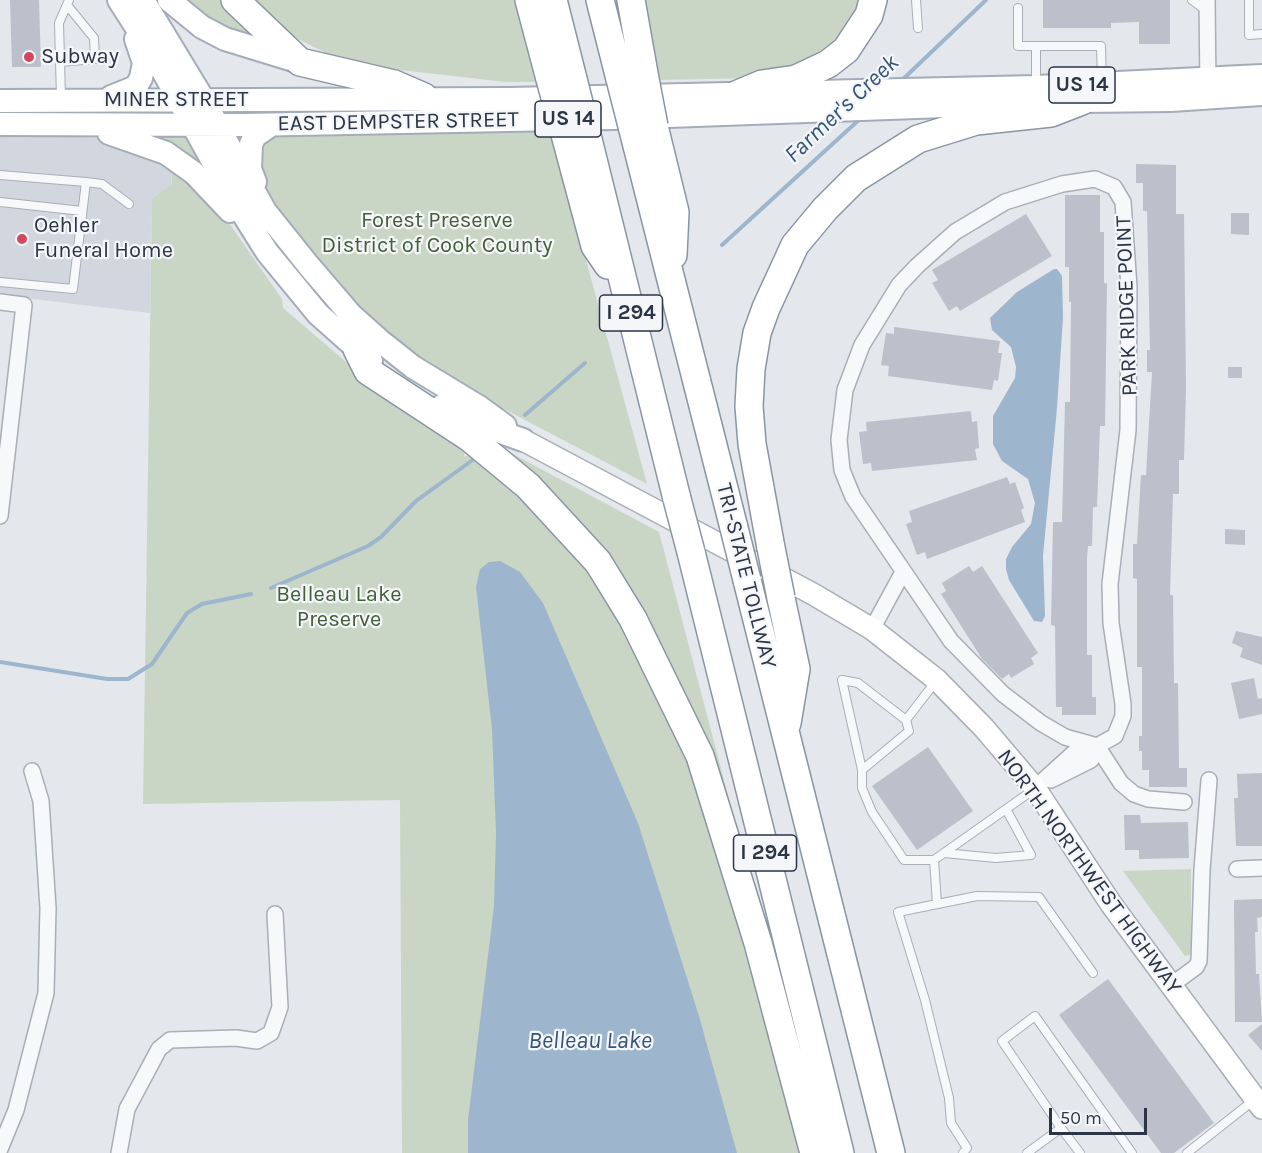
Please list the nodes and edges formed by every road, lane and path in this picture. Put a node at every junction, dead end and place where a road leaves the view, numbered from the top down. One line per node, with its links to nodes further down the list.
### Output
1 (118, 0): 30 (main road, NORTH NORTHWEST HIGHWAY); 34 (main road)
2 (142, 0): 31 (main road, NORTH NORTHWEST HIGHWAY)
3 (169, 0): 20 (main road)
4 (235, 0): 20 (highway)
5 (529, 0): 23 (highway)
6 (553, 0): 23 (highway, I 294)
7 (600, 0): 22 (highway, TRI-STATE TOLLWAY / I 294)
8 (631, 0): 22 (highway)
9 (873, 0): 26 (highway)
10 (916, 0): 16 (lane)
11 (1192, 0): 14 (lane)
12 (1249, 0): 17 (lane)
13 (68, 3): 19 (lane); 19 (lane)
14 (1207, 5): 24 (street)
15 (1018, 8): 18 (lane)
16 (918, 28)
17 (1262, 34)
18 (1036, 46): 25 (lane); 28 (lane)
19 (60, 62): 33 (lane)
20 (300, 62): 29 (highway)
21 (1262, 76): 24 (main road, EAST DEMPSTER STREET / US 14)
22 (632, 78): 57 (highway, TRI-STATE TOLLWAY / I 294, bridge)
23 (562, 79): 78 (highway, I 294, bridge)
24 (1208, 88): 25 (main road, EAST DEMPSTER STREET / US 14); 27 (main road, EAST DEMPSTER STREET / US 14)
25 (1092, 92): 28 (main road, EAST DEMPSTER STREET / US 14); 57 (highway, bridge)
26 (738, 94): 29 (main road, EAST DEMPSTER STREET / US 14); 32 (main road, EAST DEMPSTER STREET / US 14)
27 (1262, 94)
28 (1036, 95): 32 (main road, EAST DEMPSTER STREET / US 14)
29 (424, 97): 31 (main road, MINER STREET / US 14)
30 (180, 99): 31 (main road, MINER STREET / US 14); 34 (main road, MINER STREET / US 14); 38 (main road, NORTH NORTHWEST HIGHWAY)
31 (203, 99): 39 (main road, NORTH NORTHWEST HIGHWAY)
32 (883, 99): 40 (main road, EAST DEMPSTER STREET / US 14)
33 (61, 100): 34 (main road, MINER STREET / US 14); 35 (main road, MINER STREET / US 14)
34 (104, 100)
35 (0, 101)
36 (0, 124): 37 (main road, MINER STREET)
37 (27, 125): 38 (main road, MINER STREET); 47 (main road)
38 (194, 125): 39 (main road, MINER STREET); 47 (main road, NORTH NORTHWEST HIGHWAY)
39 (217, 125): 40 (main road, EAST DEMPSTER STREET / US 14); 46 (main road, NORTH NORTHWEST HIGHWAY)
40 (271, 125): 46 (main road)
41 (0, 175): 42 (lane)
42 (86, 182): 44 (lane); 45 (lane)
43 (0, 202): 45 (lane)
44 (129, 204)
45 (82, 211): 48 (lane)
46 (265, 211): 51 (main road, NORTH NORTHWEST HIGHWAY)
47 (286, 277): 50 (main road, NORTH NORTHWEST HIGHWAY)
48 (0, 282)
49 (0, 302): 52 (street)
50 (357, 349): 51 (main road, NORTH NORTHWEST HIGHWAY); 77 (highway)
51 (523, 440): 54 (main road, NORTH NORTHWEST HIGHWAY)
52 (0, 516)
53 (903, 572): 54 (street); 58 (street, PARK RIDGE POINT); 58 (street, PARK RIDGE POINT)
54 (872, 629): 55 (main road, NORTH NORTHWEST HIGHWAY)
55 (937, 680): 56 (lane); 62 (main road, NORTH NORTHWEST HIGHWAY)
56 (906, 720): 59 (lane); 59 (lane)
57 (785, 733): 79 (highway, TRI-STATE TOLLWAY / I 294)
58 (1097, 746): 62 (street, PARK RIDGE POINT); 63 (street)
59 (862, 770): 66 (lane)
60 (32, 771): 75 (street)
61 (1209, 780): 72 (street)
62 (1035, 788): 64 (lane); 72 (main road, NORTH NORTHWEST HIGHWAY)
63 (1184, 802)
64 (1006, 809): 65 (lane); 65 (lane)
65 (944, 853): 66 (lane)
66 (934, 860): 69 (lane)
67 (1262, 868): 68 (street)
68 (1238, 869)
69 (937, 904): 71 (lane); 80 (lane)
70 (275, 914): 76 (street)
71 (1093, 973)
72 (1170, 986): 73 (main road, NORTH NORTHWEST HIGHWAY)
73 (1259, 1104): 84 (lane)
74 (1061, 1128): 81 (lane); 82 (lane); 83 (lane)
75 (0, 1149)
76 (119, 1153)
77 (814, 1153)
78 (840, 1153)
79 (891, 1153)
80 (963, 1153)
81 (1027, 1153)
82 (1080, 1153)
83 (1132, 1153)
84 (1187, 1153)

